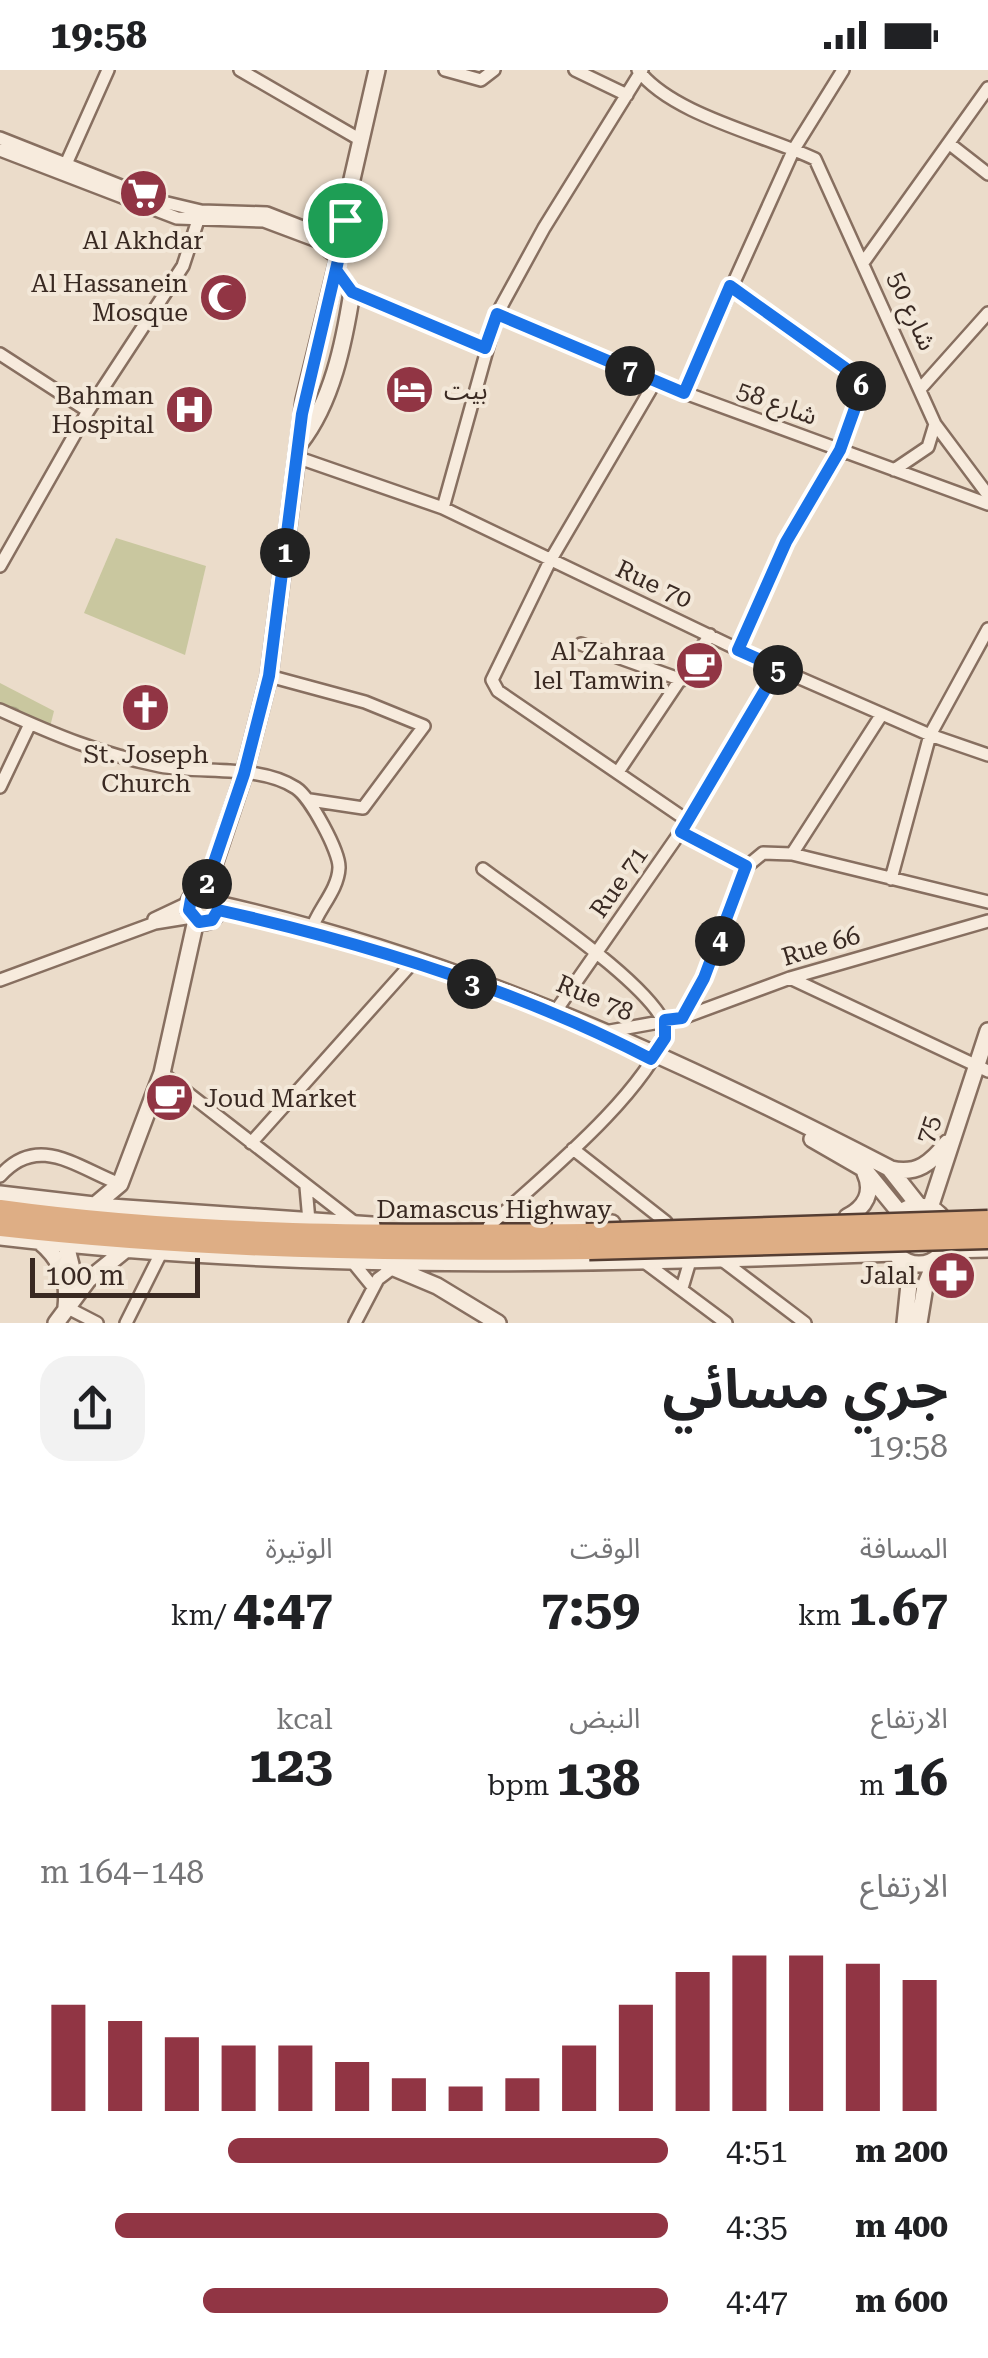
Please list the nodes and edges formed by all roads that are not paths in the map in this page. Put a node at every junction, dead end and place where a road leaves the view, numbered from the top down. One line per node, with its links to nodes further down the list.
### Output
1 (240, 70): 12 (street)
2 (377, 70): 12 (street)
3 (446, 70): 4 (street)
4 (494, 70)
5 (574, 70): 10 (street)
6 (843, 70): 14 (street)
7 (640, 71): 10 (street); 14 (street)
8 (103, 72): 16 (street)
9 (988, 88): 13 (street)
10 (627, 95): 25 (street)
11 (0, 138): 16 (street)
12 (358, 138): 19 (street)
13 (952, 145): 17 (street); 20 (street)
14 (794, 149): 20 (street, شارع 50); 22 (street)
15 (0, 150): 18 (street)
16 (66, 164): 18 (street)
17 (988, 174)
18 (200, 217): 19 (street); 31 (street)
19 (336, 242): 21 (street)
20 (865, 260): 29 (street, شارع 50)
21 (336, 270): 23 (street); 34 (street)
22 (730, 286): 30 (street); 33 (street)
23 (352, 292): 26 (street); 34 (street)
24 (988, 313): 29 (street)
25 (497, 314): 26 (street); 28 (street, شارع 58)
26 (485, 348): 38 (street)
27 (0, 354): 31 (street)
28 (654, 382): 30 (street, شارع 58); 39 (street)
29 (921, 388): 32 (street, شارع 50)
30 (684, 393): 33 (street, شارع 58)
31 (88, 411): 40 (street)
32 (936, 424): 35 (street); 36 (street, شارع 50)
33 (839, 450): 35 (street, شارع 58); 44 (street)
34 (299, 451): 38 (street, Rue 70); 46 (street)
35 (894, 470): 37 (street, شارع 58)
36 (988, 495)
37 (988, 504)
38 (443, 508): 39 (street, Rue 70)
39 (550, 560): 42 (street, Rue 70); 53 (street)
40 (0, 566)
41 (988, 629): 51 (street)
42 (710, 636): 44 (street, Rue 70); 47 (street)
43 (581, 644): 47 (street)
44 (738, 650): 45 (street, Rue 70)
45 (778, 668): 49 (street, Rue 70); 57 (street, Rue 71)
46 (269, 676): 54 (street); 56 (street)
47 (682, 680): 53 (street)
48 (0, 710): 50 (street)
49 (882, 714): 51 (street, Rue 70); 58 (street)
50 (30, 724): 54 (street); 55 (street)
51 (930, 735): 52 (street, Rue 70); 61 (street)
52 (988, 755)
53 (618, 772): 57 (street)
54 (244, 774): 56 (street); 63 (street)
55 (0, 787)
56 (310, 800): 65 (street)
57 (685, 826): 59 (street); 66 (street, Rue 71)
58 (792, 854): 59 (street); 61 (street)
59 (746, 866): 71 (street)
60 (483, 869): 66 (street)
61 (891, 879): 62 (street)
62 (988, 902)
63 (203, 913): 65 (street); 69 (street); 77 (street)
64 (988, 921): 68 (street, Rue 66)
65 (312, 928): 67 (street); 70 (street, Rue 78)
66 (596, 955): 70 (street, Rue 71); 72 (street)
67 (413, 962): 70 (street); 80 (street)
68 (790, 978): 71 (street, Rue 66); 76 (street)
69 (0, 980)
70 (555, 1012): 73 (street, Rue 78); 75 (street)
71 (682, 1018): 72 (street, Rue 66)
72 (665, 1020): 73 (street, Rue 66); 75 (street)
73 (610, 1031): 75 (street, Rue 78)
74 (988, 1031): 76 (street, 75)
75 (653, 1056): 78 (street); 81 (street)
76 (982, 1068): 79 (street, 75)
77 (162, 1074): 80 (street); 85 (street)
78 (799, 1126): 82 (street); 83 (street)
79 (952, 1136): 82 (street); 91 (street, 75)
80 (251, 1143): 86 (street)
81 (573, 1149): 96 (street); 100 (street)
82 (889, 1168): 91 (street)
83 (864, 1169): 93 (street); 94 (street)
84 (0, 1176): 85 (street)
85 (120, 1184): 88 (street); 89 (street)
86 (306, 1187): 95 (street); 98 (street)
87 (0, 1194): 88 (street)
88 (95, 1205): 89 (street)
89 (129, 1208): 95 (street)
90 (0, 1210): 108 (highway, Damascus Highway)
91 (930, 1210): 92 (street); 93 (street); 110 (street)
92 (988, 1213)
93 (898, 1215): 94 (street); 111 (street)
94 (847, 1217): 96 (street)
95 (309, 1221): 98 (street)
96 (666, 1222): 100 (street)
97 (988, 1222): 104 (highway, Damascus Highway, bridge)
98 (357, 1224): 100 (street)
99 (0, 1226): 108 (highway, Damascus Highway)
100 (489, 1226)
101 (0, 1237): 103 (street)
102 (988, 1238): 104 (highway, Damascus Highway, bridge)
103 (39, 1242): 105 (street); 127 (street)
104 (588, 1242): 108 (highway, Damascus Highway)
105 (66, 1244): 107 (street); 124 (street)
106 (988, 1249): 110 (street)
107 (124, 1251): 109 (street); 124 (street)
108 (398, 1252): 114 (street); 121 (street); 122 (street)
109 (161, 1253): 112 (street); 130 (street)
110 (940, 1254): 111 (street); 125 (street)
111 (897, 1255): 113 (street); 125 (street)
112 (348, 1258): 114 (street); 122 (street)
113 (756, 1258): 116 (street); 120 (street)
114 (372, 1260): 115 (street)
115 (442, 1260): 117 (street); 121 (street)
116 (722, 1260): 119 (street); 120 (street)
117 (470, 1261): 118 (street); 126 (street)
118 (643, 1261): 119 (street); 123 (street)
119 (690, 1261): 123 (street)
120 (750, 1278): 134 (street)
121 (437, 1286): 126 (street)
122 (373, 1287): 131 (street)
123 (682, 1288): 133 (street)
124 (78, 1292): 127 (street)
125 (916, 1295): 135 (street); 136 (street)
126 (457, 1298): 132 (street)
127 (66, 1307): 128 (street); 129 (street)
128 (56, 1323)
129 (97, 1323)
130 (126, 1323)
131 (355, 1323)
132 (498, 1323)
133 (726, 1323)
134 (805, 1323)
135 (905, 1323)
136 (919, 1323)

